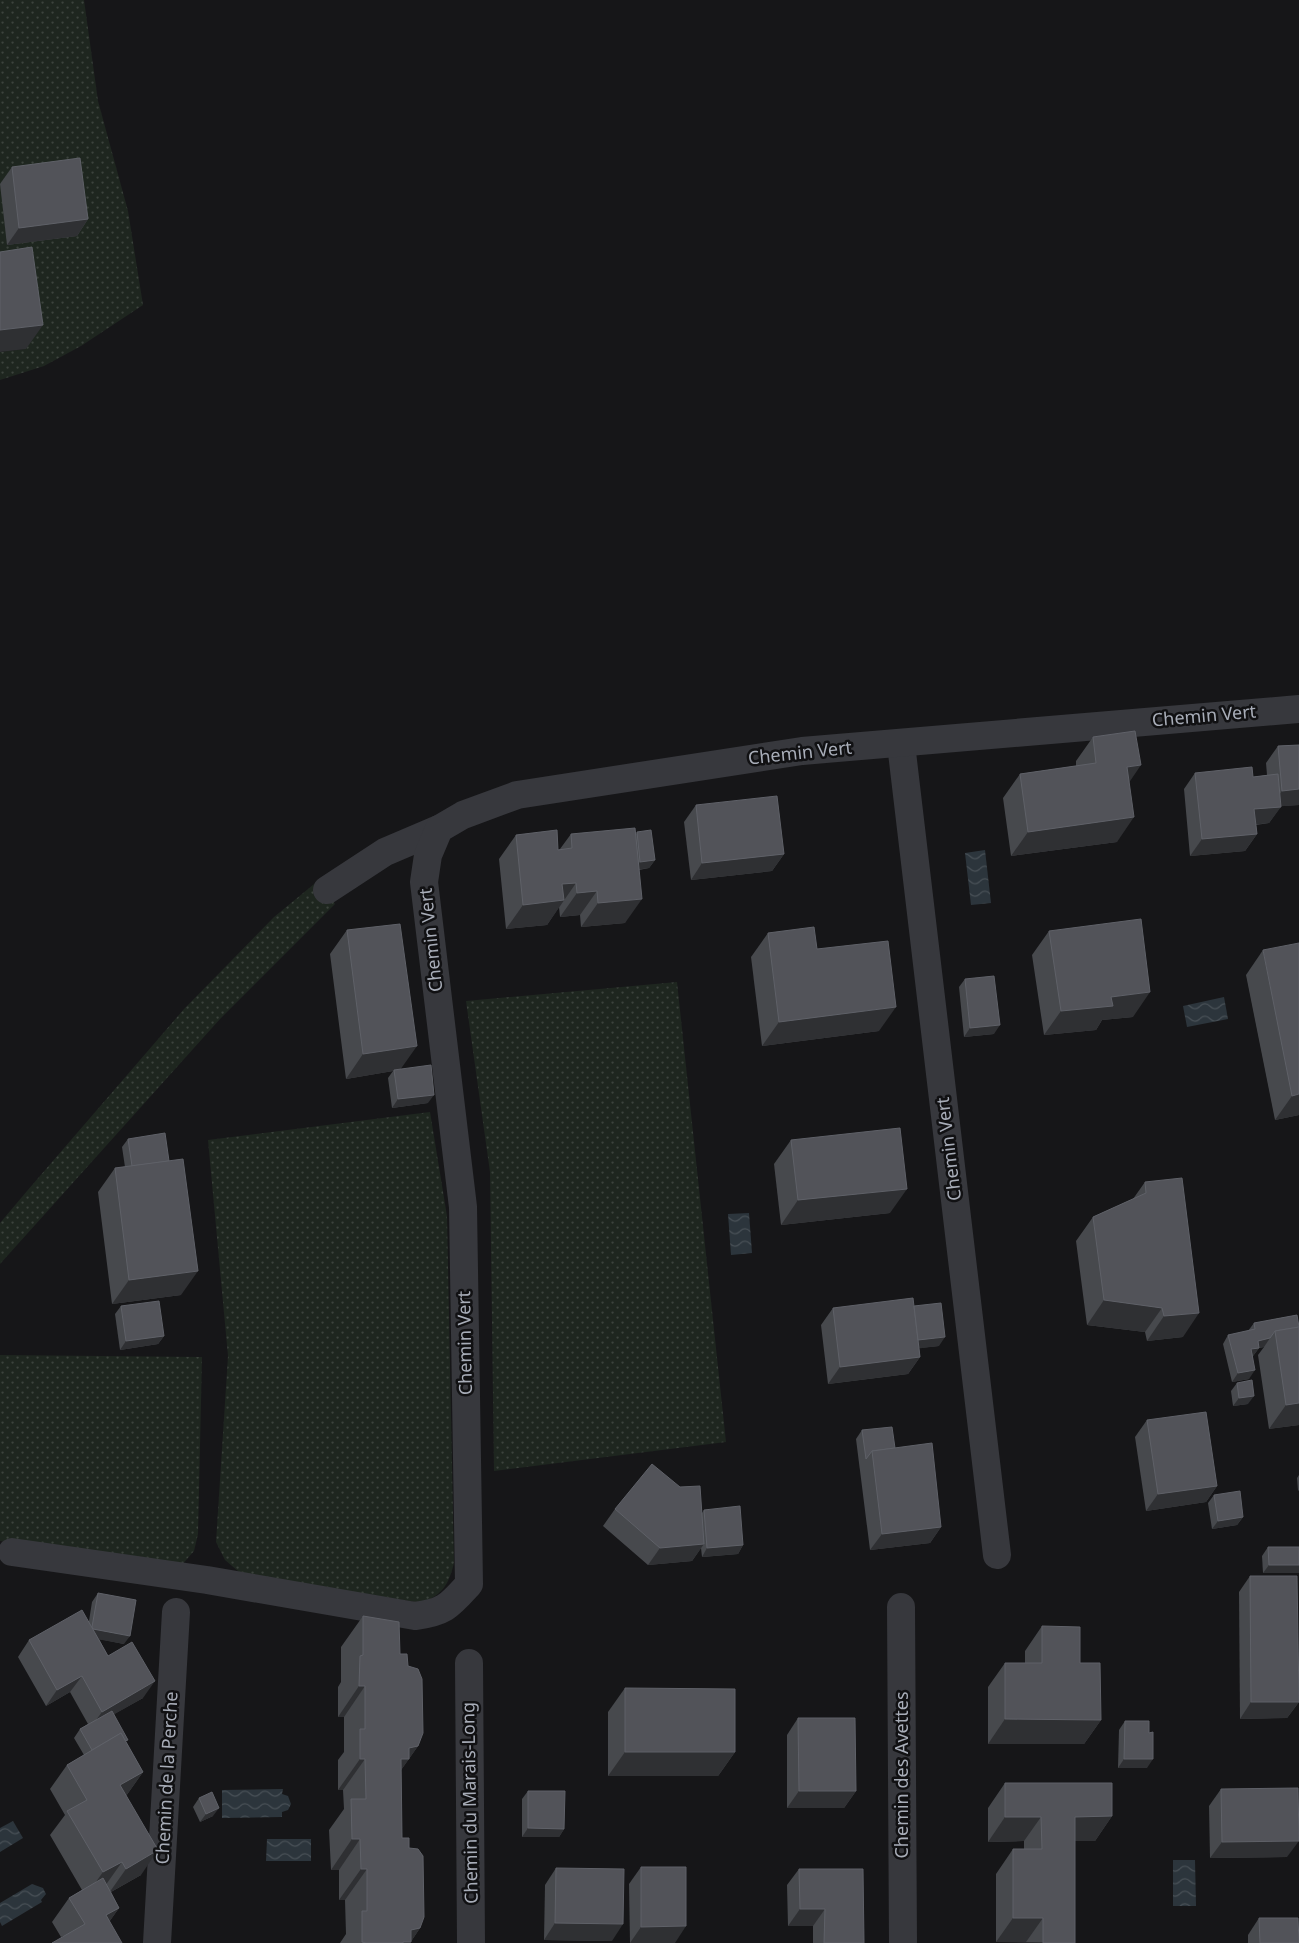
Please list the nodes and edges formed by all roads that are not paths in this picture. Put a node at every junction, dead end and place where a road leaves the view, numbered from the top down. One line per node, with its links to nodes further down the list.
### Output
1 (1299, 709): 2 (street, Chemin Vert)
2 (901, 744): 3 (street, Chemin Vert); 6 (street, Chemin Vert)
3 (439, 829): 4 (street, Chemin Vert); 5 (street, Chemin Vert)
4 (327, 890)
5 (12, 1552)
6 (997, 1555)
7 (901, 1606): 12 (street, Chemin des Avettes)
8 (176, 1612): 10 (street, Chemin de la Perche)
9 (469, 1663): 11 (street, Chemin du Marais-Long)
10 (157, 1943)
11 (471, 1943)
12 (903, 1943)

